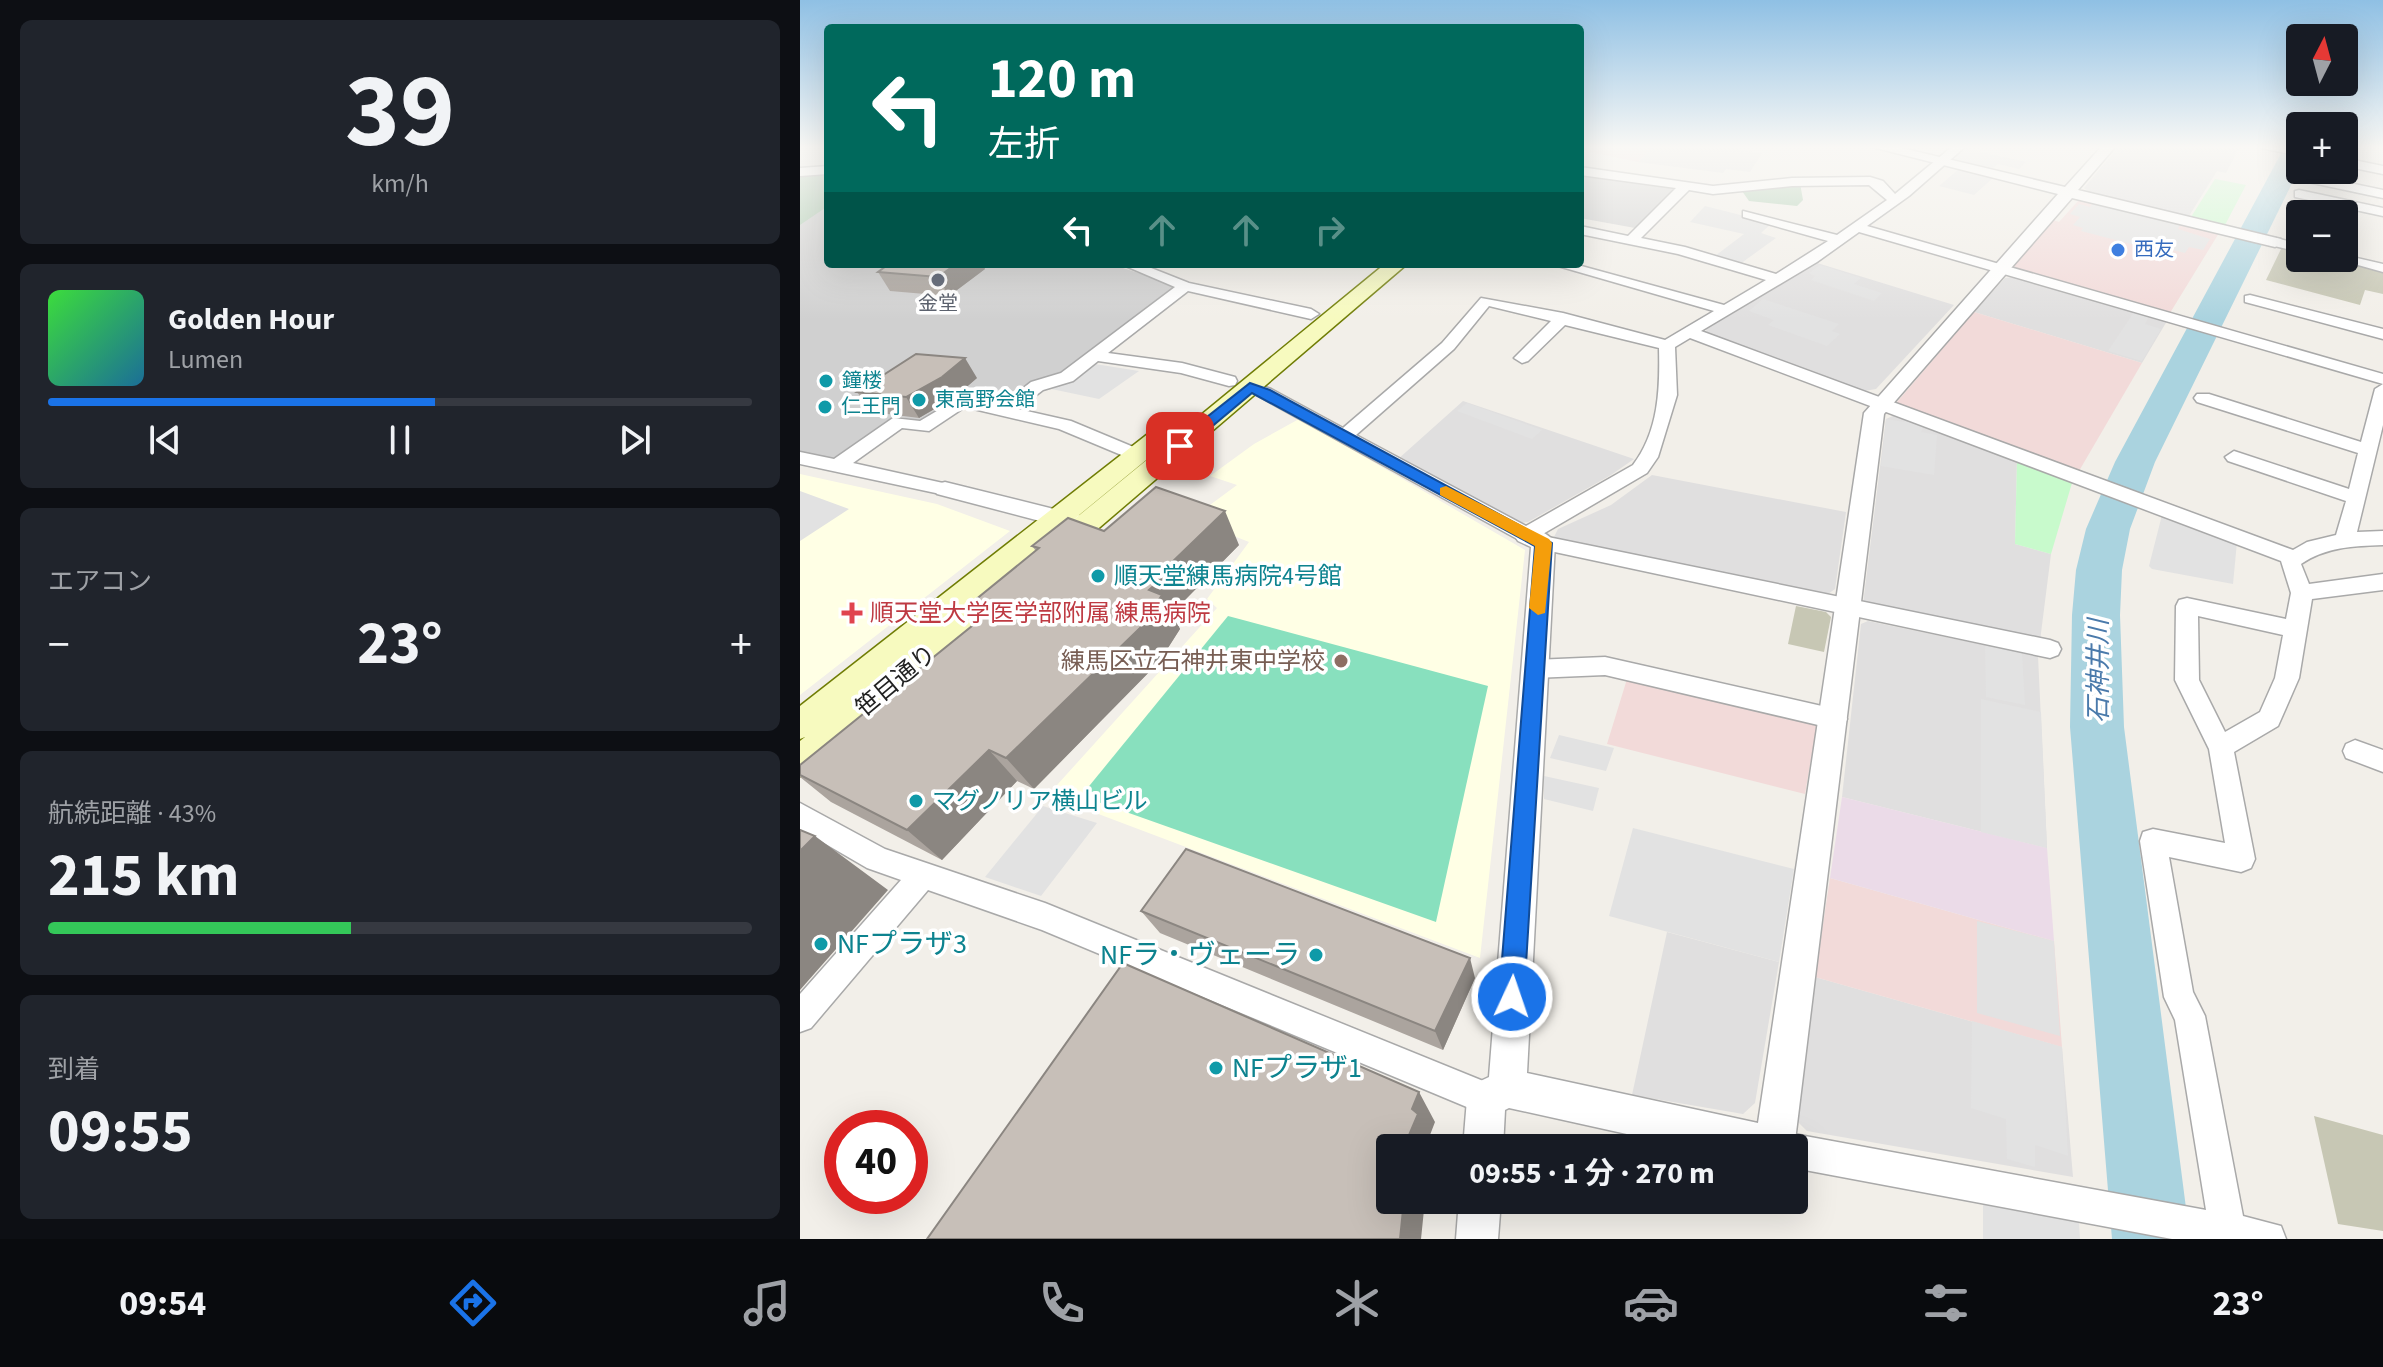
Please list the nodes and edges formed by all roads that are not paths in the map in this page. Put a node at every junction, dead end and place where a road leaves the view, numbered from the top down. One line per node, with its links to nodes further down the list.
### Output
1 (1668, 204): 10 (street)
2 (1887, 204): 8 (street)
3 (2058, 204): 20 (street)
4 (2117, 204): 12 (street)
5 (2345, 204): 6 (street)
6 (2383, 212)
7 (1748, 214): 11 (street)
8 (1856, 227): 11 (street); 20 (street)
9 (1584, 231): 10 (street)
10 (1631, 240): 21 (street)
11 (1838, 240): 21 (street)
12 (2274, 242): 13 (street)
13 (2286, 245)
14 (2358, 262): 19 (street)
15 (1138, 268): 22 (street)
16 (1369, 268): 25 (main road, 笹目通り)
17 (1392, 268): 33 (main road, 笹目通り)
18 (1573, 268): 24 (street)
19 (2383, 268)
20 (2000, 269): 32 (street); 36 (street)
21 (1778, 279): 24 (street)
22 (1185, 286): 25 (street); 30 (street)
23 (2250, 299): 28 (street)
24 (1727, 310): 27 (street)
25 (1311, 314): 33 (main road, 笹目通り)
26 (1563, 318): 29 (street); 31 (street); 39 (street)
27 (1688, 332): 29 (street); 36 (street)
28 (2383, 334)
29 (1667, 345): 49 (street)
30 (1095, 356): 33 (street); 37 (street)
31 (1522, 358)
32 (2383, 379)
33 (1240, 384): 39 (street); 41 (main road, 笹目通り); 47 (main road, 笹目通り)
34 (2383, 389): 38 (street)
35 (2203, 398): 40 (street)
36 (1882, 403): 51 (street); 54 (street)
37 (1006, 410): 41 (street); 44 (street)
38 (2378, 427): 40 (street)
39 (1344, 436): 49 (street)
40 (2368, 450): 46 (street)
41 (1137, 455): 47 (main road, 笹目通り)
42 (2234, 457): 46 (street)
43 (800, 458): 44 (street)
44 (837, 466): 45 (street)
45 (945, 489): 47 (street)
46 (2357, 498): 50 (street)
47 (1073, 521): 59 (main road, 笹目通り); 62 (main road, 笹目通り)
48 (2383, 538): 50 (street)
49 (1534, 539): 54 (street); 57 (street)
50 (2343, 540): 51 (street)
51 (2295, 558): 53 (street)
52 (2383, 582): 53 (street)
53 (2302, 593): 55 (street)
54 (1849, 607): 56 (street); 58 (street)
55 (2296, 629): 60 (street); 60 (street)
56 (2050, 649)
57 (1534, 669): 58 (street); 67 (street)
58 (1835, 719): 70 (street)
59 (800, 725)
60 (2221, 747): 73 (street)
61 (2355, 751): 63 (street)
62 (800, 761)
63 (2383, 761)
64 (800, 815): 65 (street)
65 (922, 876): 66 (street); 67 (street)
66 (800, 1017)
67 (1497, 1094): 68 (street); 69 (street)
68 (1487, 1134)
69 (1704, 1134)
70 (1778, 1134)
71 (1808, 1154): 73 (street)
72 (1479, 1214): 74 (street)
73 (2222, 1231): 75 (street)
74 (1477, 1239)
75 (2268, 1239)

